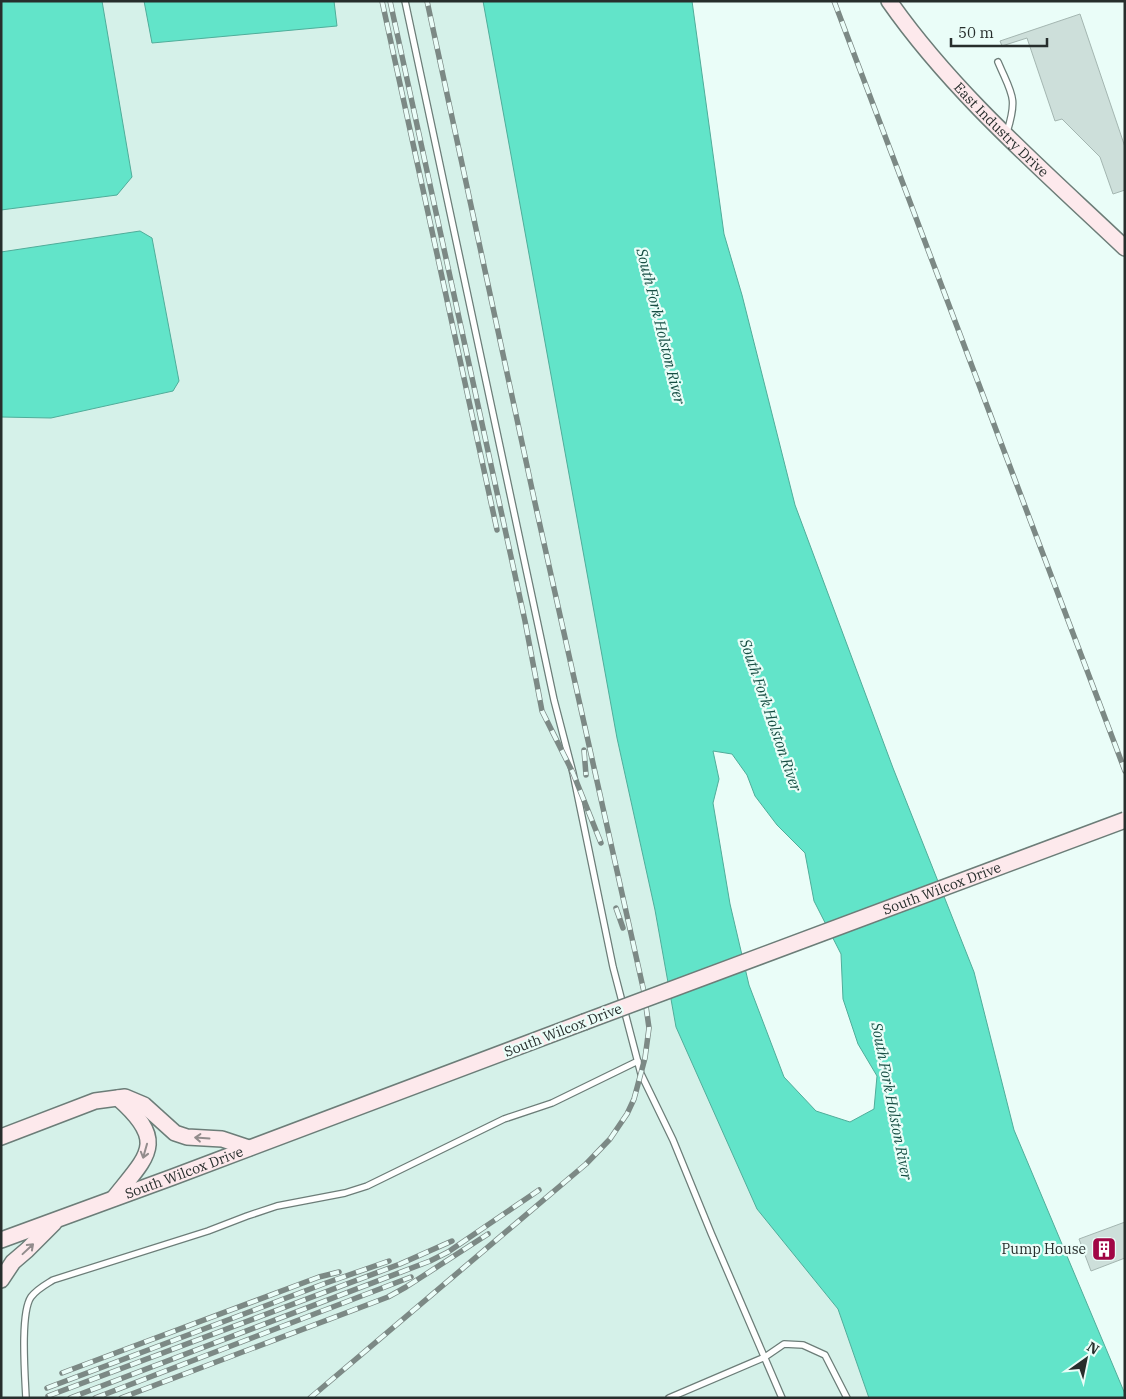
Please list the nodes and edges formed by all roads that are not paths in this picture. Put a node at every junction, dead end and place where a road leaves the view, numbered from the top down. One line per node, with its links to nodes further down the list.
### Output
1 (405, 1): 7 (lane)
2 (888, 1): 4 (main road, East Industry Drive)
3 (998, 62): 4 (lane)
4 (1006, 134): 5 (main road, East Industry Drive)
5 (1125, 248)
6 (1125, 820): 10 (main road, South Wilcox Drive, bridge)
7 (638, 1061): 15 (lane); 16 (lane)
8 (117, 1097): 9 (main road); 10 (main road, one-way to 8); 11 (main road, one-way to 11)
9 (1, 1137)
10 (248, 1148): 11 (main road, South Wilcox Drive)
11 (113, 1199): 12 (main road, South Wilcox Drive)
12 (56, 1220): 13 (main road, South Wilcox Drive); 14 (main road, one-way to 12)
13 (1, 1240)
14 (1, 1280)
15 (765, 1357): 17 (lane); 18 (lane); 19 (lane)
16 (26, 1398)
17 (669, 1398)
18 (782, 1398)
19 (847, 1398)

